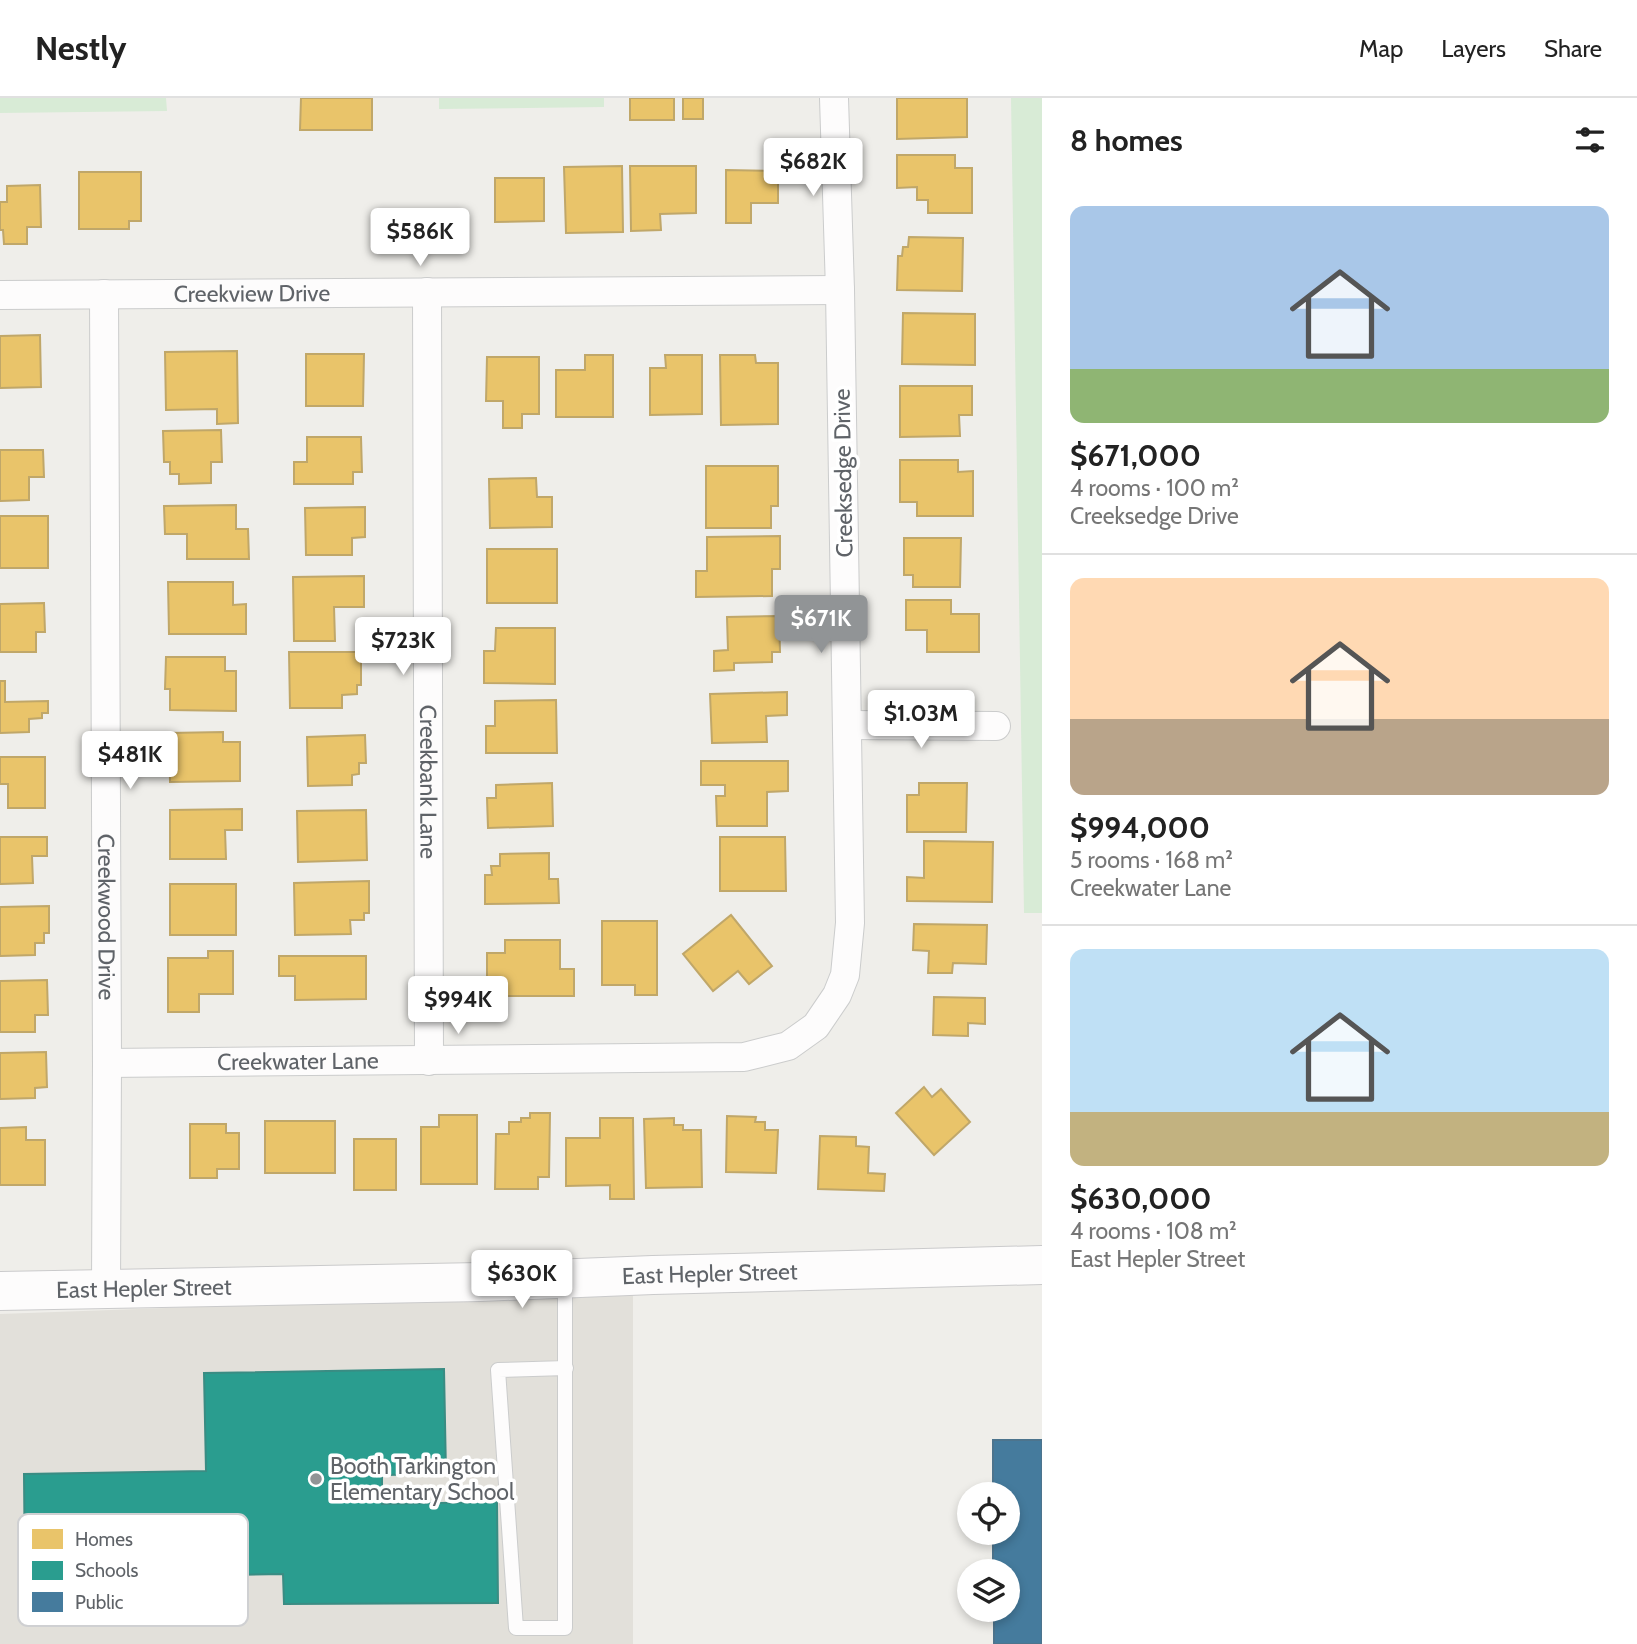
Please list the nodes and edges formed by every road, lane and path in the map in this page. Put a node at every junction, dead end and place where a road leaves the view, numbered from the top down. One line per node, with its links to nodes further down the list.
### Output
1 (834, 98): 2 (street, Creeksedge Drive)
2 (840, 290): 3 (street, Creekview Drive); 6 (street, Creeksedge Drive)
3 (427, 292): 4 (street, Creekview Drive); 9 (street, Creekbank Lane)
4 (104, 293): 5 (street, Creekview Drive); 10 (street, Creekwood Drive)
5 (0, 295)
6 (847, 725): 7 (street); 8 (street, Creeksedge Drive)
7 (996, 726)
8 (823, 1034): 9 (street, Creekwater Lane)
9 (429, 1061): 10 (street, Creekwater Lane)
10 (107, 1063): 13 (street, Creekwood Drive)
11 (1042, 1265): 12 (street, East Hepler Street)
12 (565, 1278): 13 (street, East Hepler Street); 15 (lane)
13 (106, 1289): 14 (street, East Hepler Street)
14 (0, 1291)
15 (566, 1368): 15 (lane)

